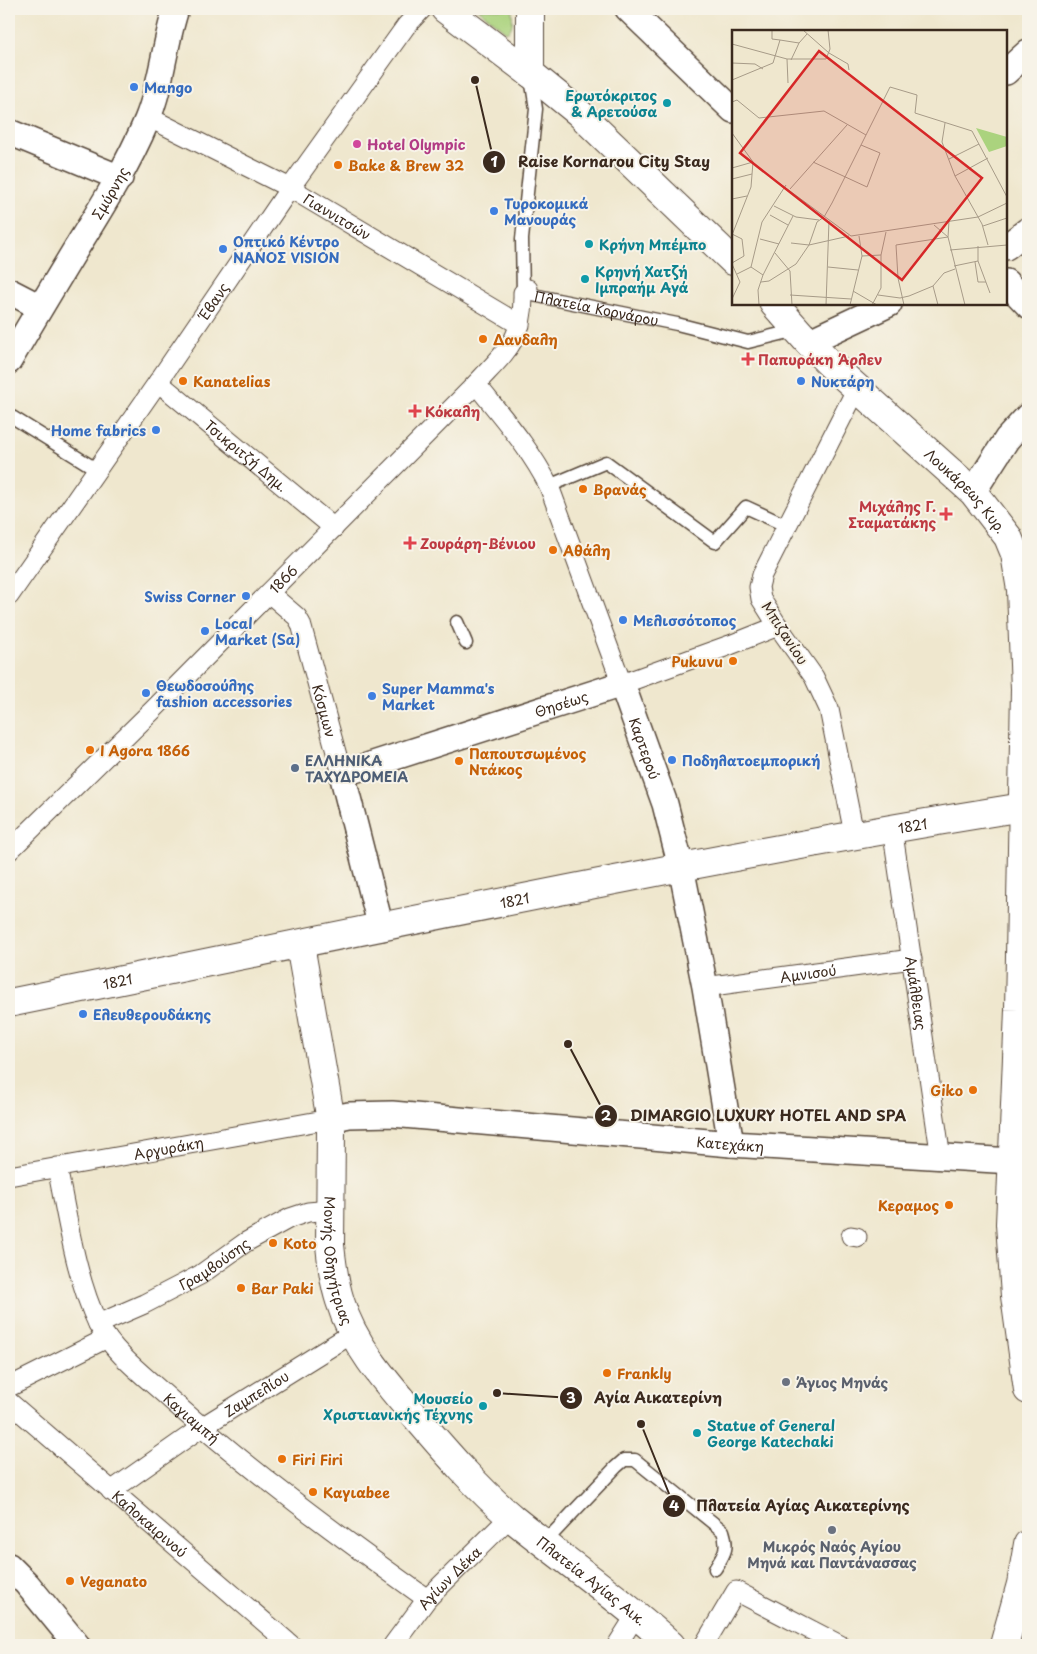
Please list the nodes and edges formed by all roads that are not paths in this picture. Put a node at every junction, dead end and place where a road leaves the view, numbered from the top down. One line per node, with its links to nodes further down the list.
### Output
1 (176, 9): 10 (street, Σμύρνης)
2 (422, 9): 13 (street, Έβανς)
3 (445, 9): 8 (street)
4 (530, 9): 8 (street, Πλατεία Κορνάρου)
5 (628, 9): 9 (street)
6 (1028, 52): 7 (street)
7 (1007, 71)
8 (530, 73): 16 (street); 19 (lane, Πλατεία Κορνάρου)
9 (732, 109)
10 (148, 117): 12 (street, Σμύρνης); 13 (street, Γιαννιτσών)
11 (9, 132): 12 (street)
12 (120, 178): 23 (street, Σμύρνης)
13 (290, 188): 24 (street, Γιαννιτσών); 27 (street, Έβανς)
14 (1028, 230): 15 (street)
15 (1007, 246)
16 (732, 260)
17 (1007, 283): 22 (street)
18 (9, 291): 23 (street)
19 (525, 291): 24 (street, 1866); 25 (lane, Πλατεία Κορνάρου)
20 (775, 305): 25 (street)
21 (886, 305): 25 (street, Πλατεία Κορνάρου)
22 (1028, 305)
23 (40, 307): 26 (street, Σμύρνης)
24 (520, 324): 28 (street, 1866)
25 (803, 336): 29 (street, Λουκάρεως Κυρ.)
26 (9, 361)
27 (158, 382): 32 (street, Έβανς); 36 (street, Τσικριτζή Δημ.)
28 (476, 384): 33 (street, Καρτερού); 36 (street, 1866)
29 (857, 388): 34 (street, Λουκάρεως Κυρ.); 35 (street, Μπιζανίου)
30 (9, 415): 32 (lane)
31 (1028, 416): 34 (street)
32 (96, 469): 39 (street, Έβανς)
33 (549, 486): 35 (lane); 43 (street, Καρτερού)
34 (973, 492): 37 (street, Λουκάρεως Κυρ.)
35 (787, 526): 41 (street, Μπιζανίου)
36 (334, 528): 38 (street, 1866)
37 (1022, 557): 44 (street, Λουκάρεως Κυρ.)
38 (269, 593): 45 (street, Κόσμων); 49 (street, 1866)
39 (9, 596)
40 (457, 622): 42 (lane)
41 (778, 626): 43 (street, Θησέως); 48 (street, Μπιζανίου)
42 (466, 643)
43 (622, 684): 45 (street, Θησέως); 50 (street, Καρτερού)
44 (1026, 752): 46 (street, Λουκάρεως Κυρ.)
45 (342, 774): 51 (street, Κόσμων)
46 (1026, 808): 47 (street, 1821); 59 (street, Λουκάρεως Κυρ.)
47 (892, 827): 48 (street, 1821); 53 (street, Αμάλθειας)
48 (854, 834): 50 (street, 1821)
49 (9, 851)
50 (682, 867): 51 (street, 1821); 54 (street, Καρτερού)
51 (381, 928): 52 (street, 1821)
52 (300, 945): 55 (street, 1821); 56 (street, Μονής Οδηγήτριας)
53 (912, 960): 54 (street, Αμνισού); 58 (street, Αμάλθειας)
54 (705, 986): 57 (street, Καρτερού)
55 (9, 1003)
56 (330, 1119): 57 (street, Κατεχάκη); 60 (street, Αργυράκη); 63 (street, Μονής Οδηγήτριας)
57 (731, 1144): 58 (street, Κατεχάκη)
58 (941, 1158): 59 (street, Κατεχάκη)
59 (1012, 1161): 62 (street, Λουκάρεως Κυρ.)
60 (57, 1167): 61 (street, Αργυράκη); 64 (street, Καγιαμπή)
61 (9, 1176)
62 (1019, 1202): 67 (street, Λουκάρεως Κυρ.)
63 (331, 1210): 64 (street, Γραμβούσης); 65 (street, Μονής Οδηγήτριας)
64 (103, 1331): 66 (street, Γραμβούσης); 69 (street, Καγιαμπή)
65 (353, 1332): 69 (street, Ζαμπελίου); 71 (street, Μονής Οδηγήτριας)
66 (9, 1387)
67 (1028, 1390)
68 (9, 1402): 70 (street, Καλοκαιρινού)
69 (202, 1427): 70 (street, Ζαμπελίου); 76 (street, Καγιαμπή)
70 (111, 1491): 79 (street, Καλοκαιρινού)
71 (511, 1516): 72 (street, Πλατεία Αγίας Αικ.); 76 (street, Αγίων Δέκα)
72 (544, 1543): 75 (lane); 77 (street, Πλατεία Αγίας Αικ.)
73 (1028, 1544): 85 (street)
74 (9, 1566): 78 (street)
75 (715, 1569)
76 (427, 1599): 80 (street, Αγίων Δέκα)
77 (636, 1614): 81 (street); 82 (street, Πλατεία Αγίας Αικ.)
78 (77, 1645)
79 (291, 1645)
80 (393, 1645)
81 (617, 1645)
82 (671, 1645)
83 (704, 1645): 84 (street)
84 (840, 1645)
85 (1004, 1645)

